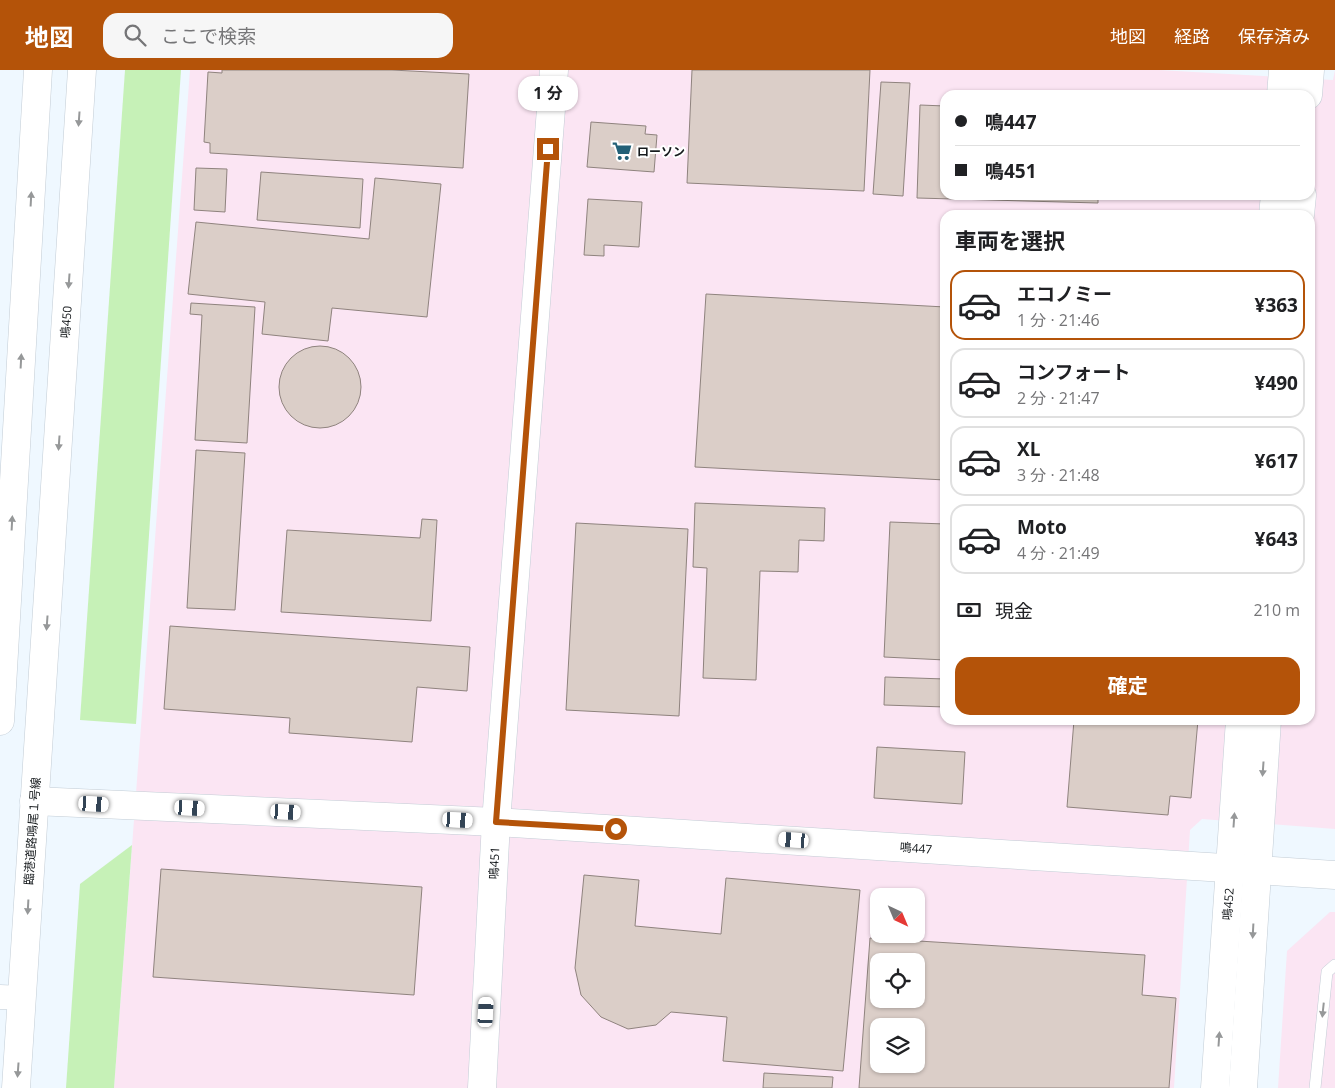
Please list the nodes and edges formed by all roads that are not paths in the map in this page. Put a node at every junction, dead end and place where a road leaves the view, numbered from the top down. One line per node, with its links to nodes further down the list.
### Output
1 (38, 70): 8 (street, one-way to 1)
2 (82, 70): 9 (street, 鳴450, one-way to 9)
3 (554, 70): 14 (street, 鳴451)
4 (1283, 70): 6 (street)
5 (1310, 70): 7 (street)
6 (1281, 90)
7 (1308, 90)
8 (5, 572): 9 (street); 10 (street)
9 (50, 574): 13 (street, 臨港道路鳴尾１号線, one-way to 13)
10 (0, 722)
11 (1240, 725): 15 (street, 鳴452, one-way to 11)
12 (1266, 725): 15 (street, 鳴452, one-way to 15)
13 (34, 801): 14 (street, 鳴447); 18 (street, 臨港道路鳴尾１号線, one-way to 18)
14 (496, 822): 15 (street, 鳴447); 20 (street, 鳴451)
15 (1244, 869): 16 (street, 鳴447); 21 (street, 鳴452, one-way to 15); 22 (street, 鳴452, one-way to 22)
16 (1335, 875)
17 (1335, 965): 23 (lane, one-way to 23)
18 (11, 997): 19 (street, 臨港道路鳴尾１号線, one-way to 19)
19 (16, 1088)
20 (482, 1088)
21 (1215, 1088)
22 (1244, 1088)
23 (1315, 1088)

